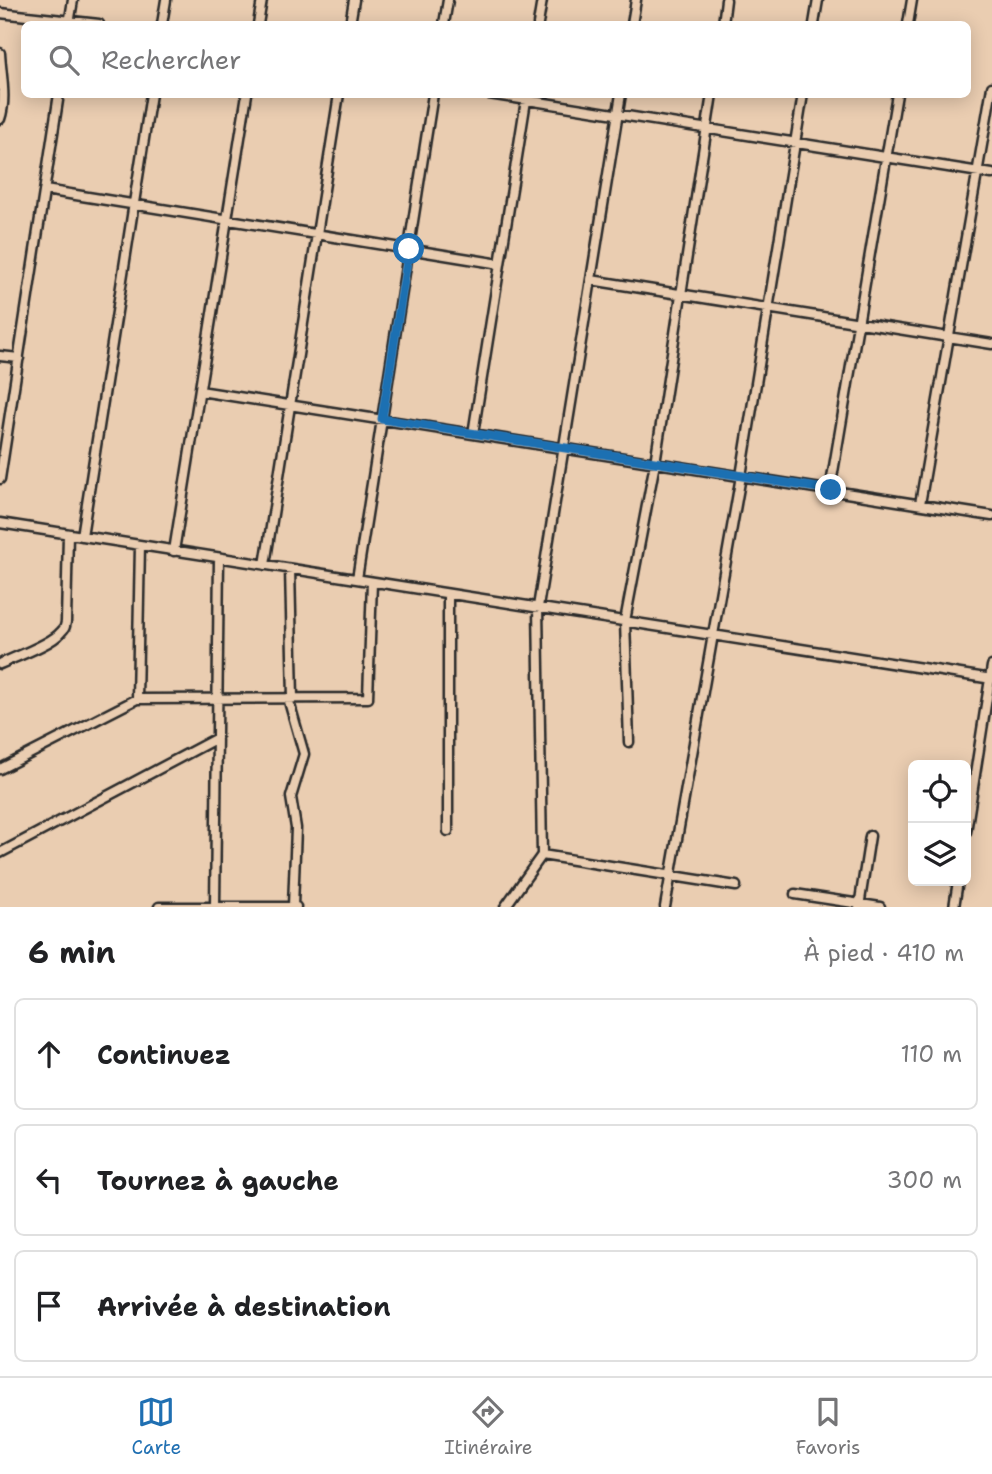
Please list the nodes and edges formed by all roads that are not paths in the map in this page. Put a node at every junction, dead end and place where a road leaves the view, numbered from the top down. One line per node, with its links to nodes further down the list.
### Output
1 (73, 0): 13 (street)
2 (166, 0): 14 (street)
3 (262, 0): 15 (street)
4 (354, 0): 16 (street)
5 (447, 0): 17 (street)
6 (542, 0): 18 (street)
7 (636, 0): 19 (street)
8 (726, 0): 20 (street)
9 (818, 0): 21 (street)
10 (912, 0): 22 (street)
11 (0, 13): 12 (street)
12 (56, 21)
13 (70, 21)
14 (162, 21)
15 (258, 21)
16 (350, 21)
17 (444, 21)
18 (538, 21)
19 (632, 21)
20 (723, 21)
21 (814, 21)
22 (908, 21)
23 (0, 53): 37 (street)
24 (992, 87): 41 (street)
25 (58, 98): 43 (street)
26 (150, 98): 44 (street)
27 (246, 98): 45 (street)
28 (338, 98): 46 (street)
29 (432, 98): 47 (street)
30 (526, 98): 48 (street)
31 (531, 98): 36 (street)
32 (620, 98): 36 (street)
33 (711, 98): 38 (street)
34 (802, 98): 39 (street)
35 (896, 98): 40 (street)
36 (618, 115): 38 (street); 49 (street)
37 (0, 119)
38 (706, 129): 39 (street); 50 (street)
39 (795, 143): 40 (street); 51 (street)
40 (886, 158): 41 (street); 52 (street)
41 (977, 172): 42 (street); 53 (street)
42 (992, 174)
43 (45, 190): 44 (street); 56 (street)
44 (134, 204): 45 (street); 70 (street)
45 (228, 220): 46 (street); 57 (street)
46 (317, 234): 47 (street); 58 (street)
47 (409, 249): 48 (street); 59 (street)
48 (500, 264): 60 (street)
49 (591, 280): 50 (street); 61 (street)
50 (681, 294): 51 (street); 62 (street)
51 (768, 308): 52 (street); 63 (street)
52 (858, 323): 53 (street); 65 (street)
53 (949, 337): 54 (street); 66 (street)
54 (992, 344)
55 (0, 356): 56 (street)
56 (19, 358): 64 (street)
57 (200, 391): 58 (street); 72 (street)
58 (290, 405): 59 (street); 74 (street)
59 (382, 419): 60 (street); 76 (street)
60 (473, 434): 61 (street)
61 (565, 448): 62 (street); 79 (street)
62 (656, 463): 63 (street); 80 (street)
63 (741, 476): 65 (street); 81 (street)
64 (0, 479)
65 (831, 490): 66 (street)
66 (920, 504): 67 (street)
67 (992, 516)
68 (0, 523): 69 (street)
69 (68, 534): 70 (street); 82 (street)
70 (82, 536): 71 (street)
71 (140, 545): 72 (street); 87 (street)
72 (174, 551): 73 (street)
73 (219, 558): 74 (street); 85 (street)
74 (265, 565): 75 (street)
75 (290, 569): 76 (street); 86 (street)
76 (357, 579): 77 (street)
77 (372, 582): 78 (street); 86 (street)
78 (449, 594): 79 (street); 92 (street)
79 (538, 607): 80 (street); 95 (street)
80 (625, 621): 81 (street); 89 (street)
81 (713, 635): 84 (street); 96 (street)
82 (0, 664)
83 (992, 666): 84 (street)
84 (991, 679): 91 (street)
85 (217, 698): 86 (street); 87 (street); 88 (street)
86 (291, 698): 103 (street)
87 (137, 699): 90 (street)
88 (217, 738): 94 (street); 102 (street)
89 (629, 742)
90 (0, 769)
91 (967, 823)
92 (448, 831)
93 (870, 836): 100 (street)
94 (0, 853)
95 (542, 855): 96 (street); 104 (street)
96 (670, 875): 97 (street); 105 (street)
97 (736, 886)
98 (957, 886): 107 (street)
99 (795, 894): 100 (street)
100 (859, 905): 106 (street)
101 (159, 907): 102 (street)
102 (215, 907): 103 (street)
103 (295, 907)
104 (505, 907)
105 (664, 907)
106 (880, 907)
107 (954, 907)

